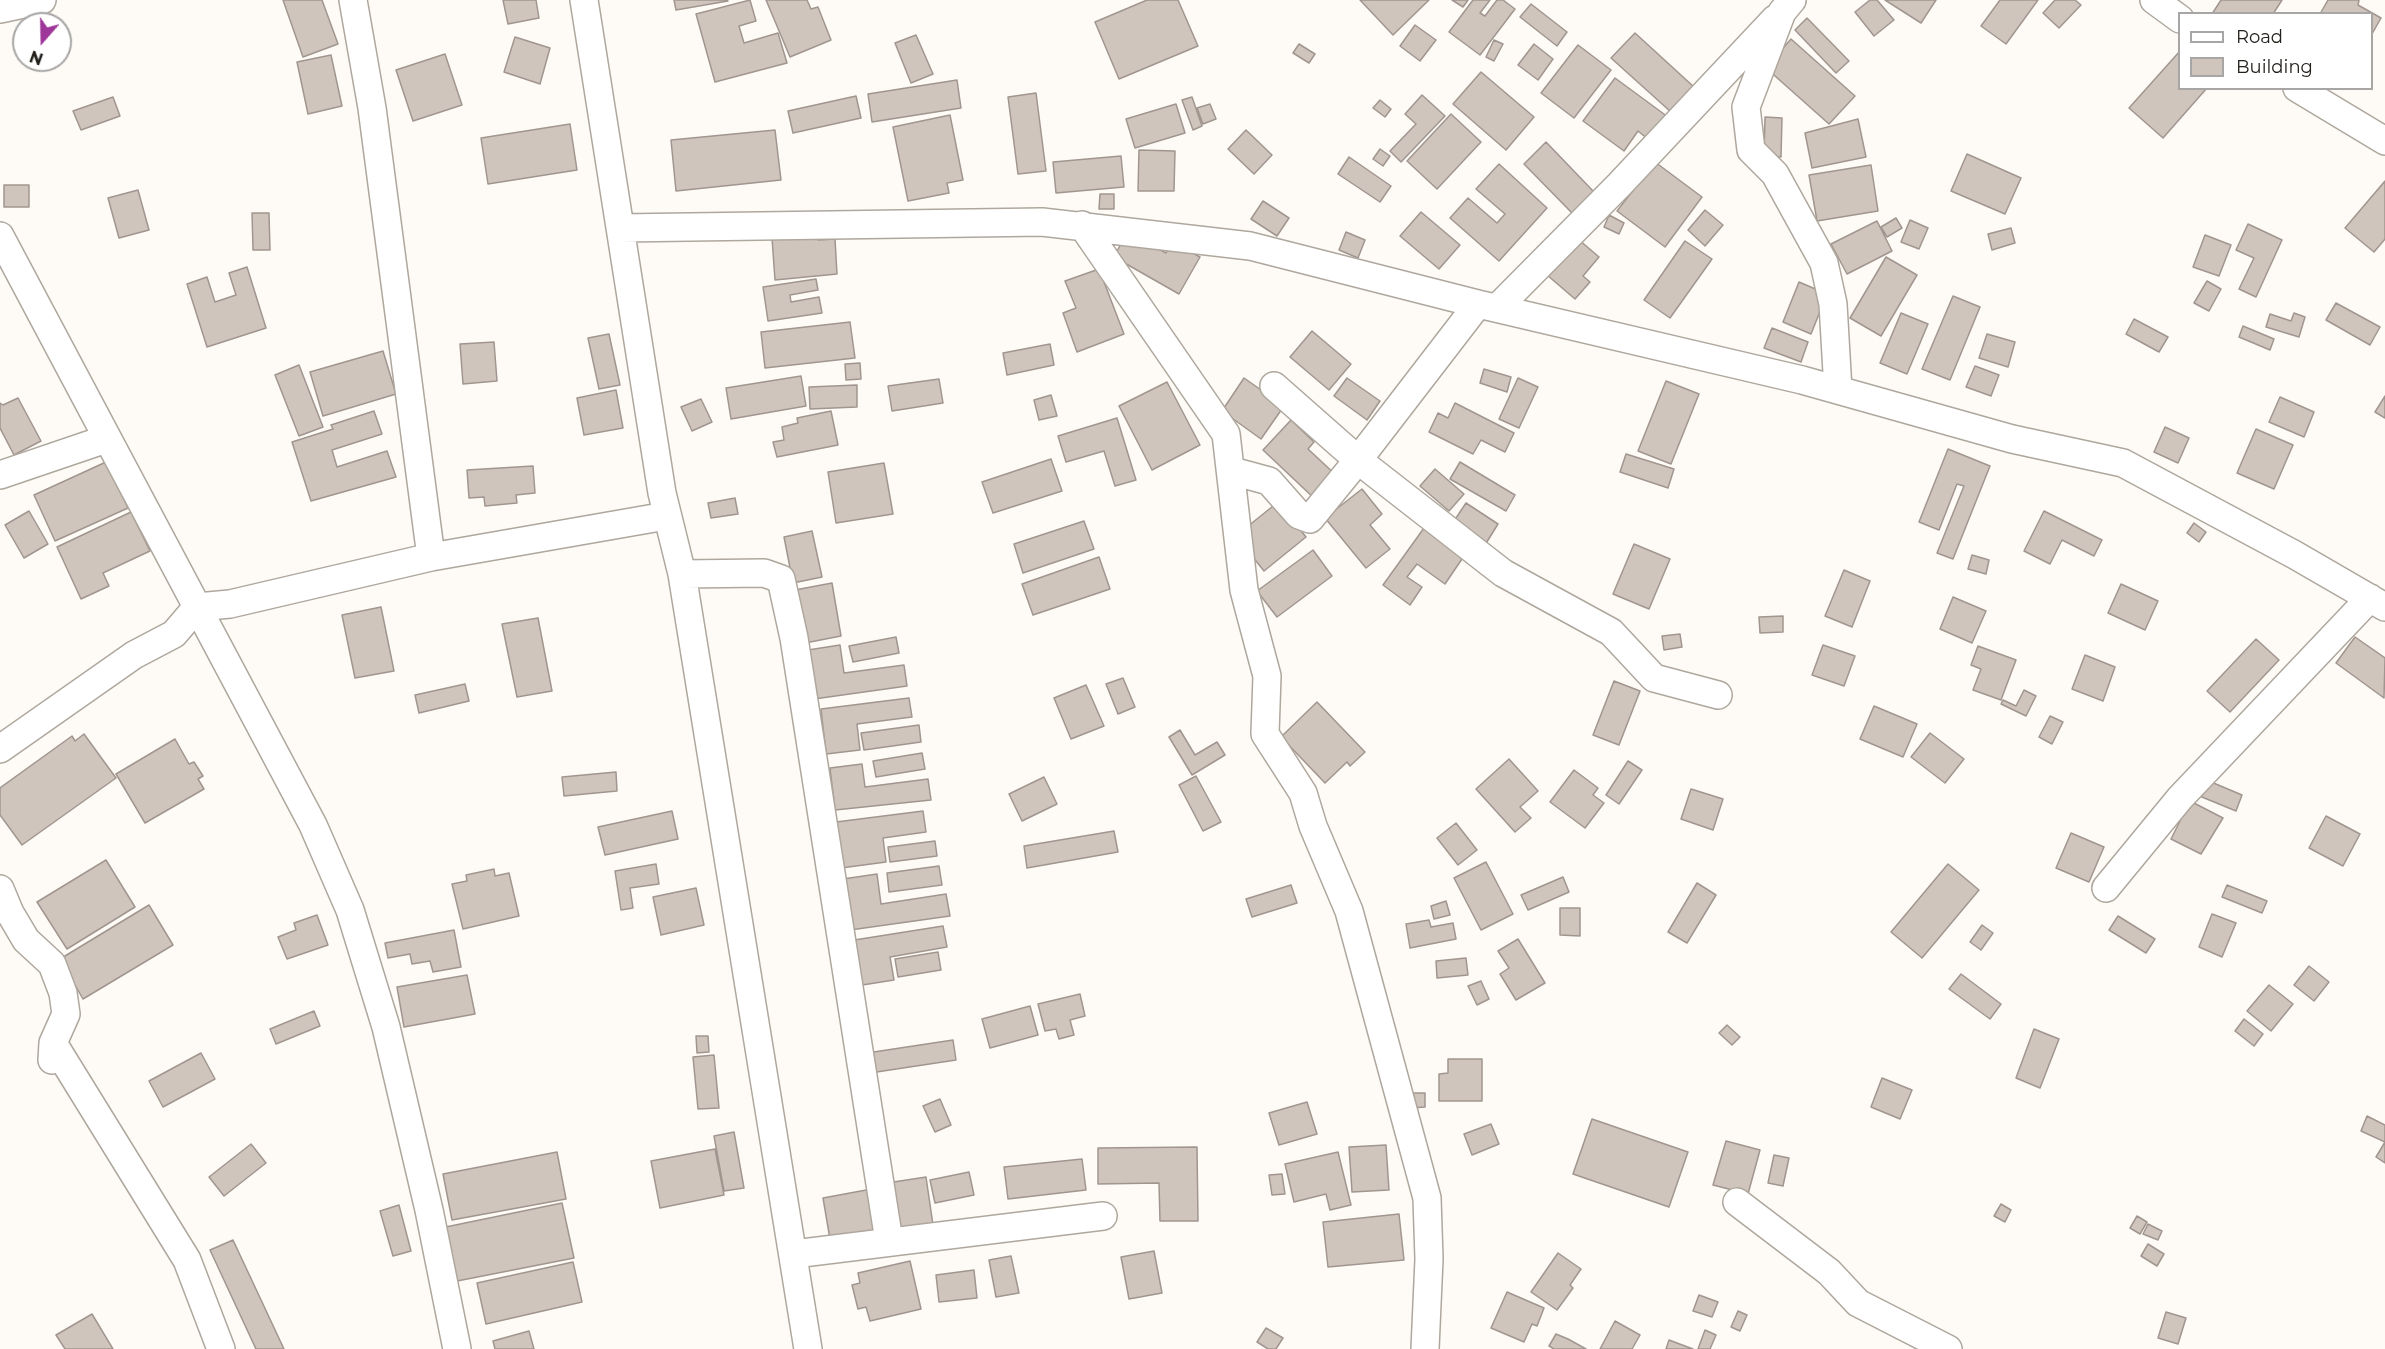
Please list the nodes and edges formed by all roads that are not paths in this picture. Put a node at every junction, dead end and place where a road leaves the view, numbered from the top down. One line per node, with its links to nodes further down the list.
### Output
1 (42, 0): 6 (street)
2 (353, 0): 21 (street)
3 (584, 0): 11 (street)
4 (2154, 0): 7 (street)
5 (1787, 6): 13 (street); 15 (street)
6 (0, 9)
7 (2178, 18)
8 (2300, 90): 9 (street)
9 (2385, 141)
10 (1082, 225): 11 (street); 13 (street); 18 (street)
11 (620, 228): 20 (street)
12 (0, 236): 16 (street)
13 (1487, 306): 15 (street); 17 (street)
14 (1274, 386): 17 (street)
15 (1838, 390): 23 (street)
16 (106, 439): 19 (street); 24 (street)
17 (1358, 460): 18 (street); 25 (street)
18 (1232, 471): 36 (street)
19 (0, 475)
20 (666, 516): 21 (street); 22 (street)
21 (431, 557): 24 (street)
22 (682, 574): 31 (street); 32 (street)
23 (2378, 603): 27 (street)
24 (197, 607): 26 (street); 34 (street)
25 (1718, 695)
26 (0, 749)
27 (2106, 888)
28 (0, 890): 33 (street)
29 (1737, 1202): 37 (street)
30 (1103, 1216): 31 (street)
31 (889, 1241): 32 (street)
32 (794, 1254): 35 (street)
33 (221, 1349)
34 (457, 1349)
35 (808, 1349)
36 (1425, 1349)
37 (1948, 1349)

